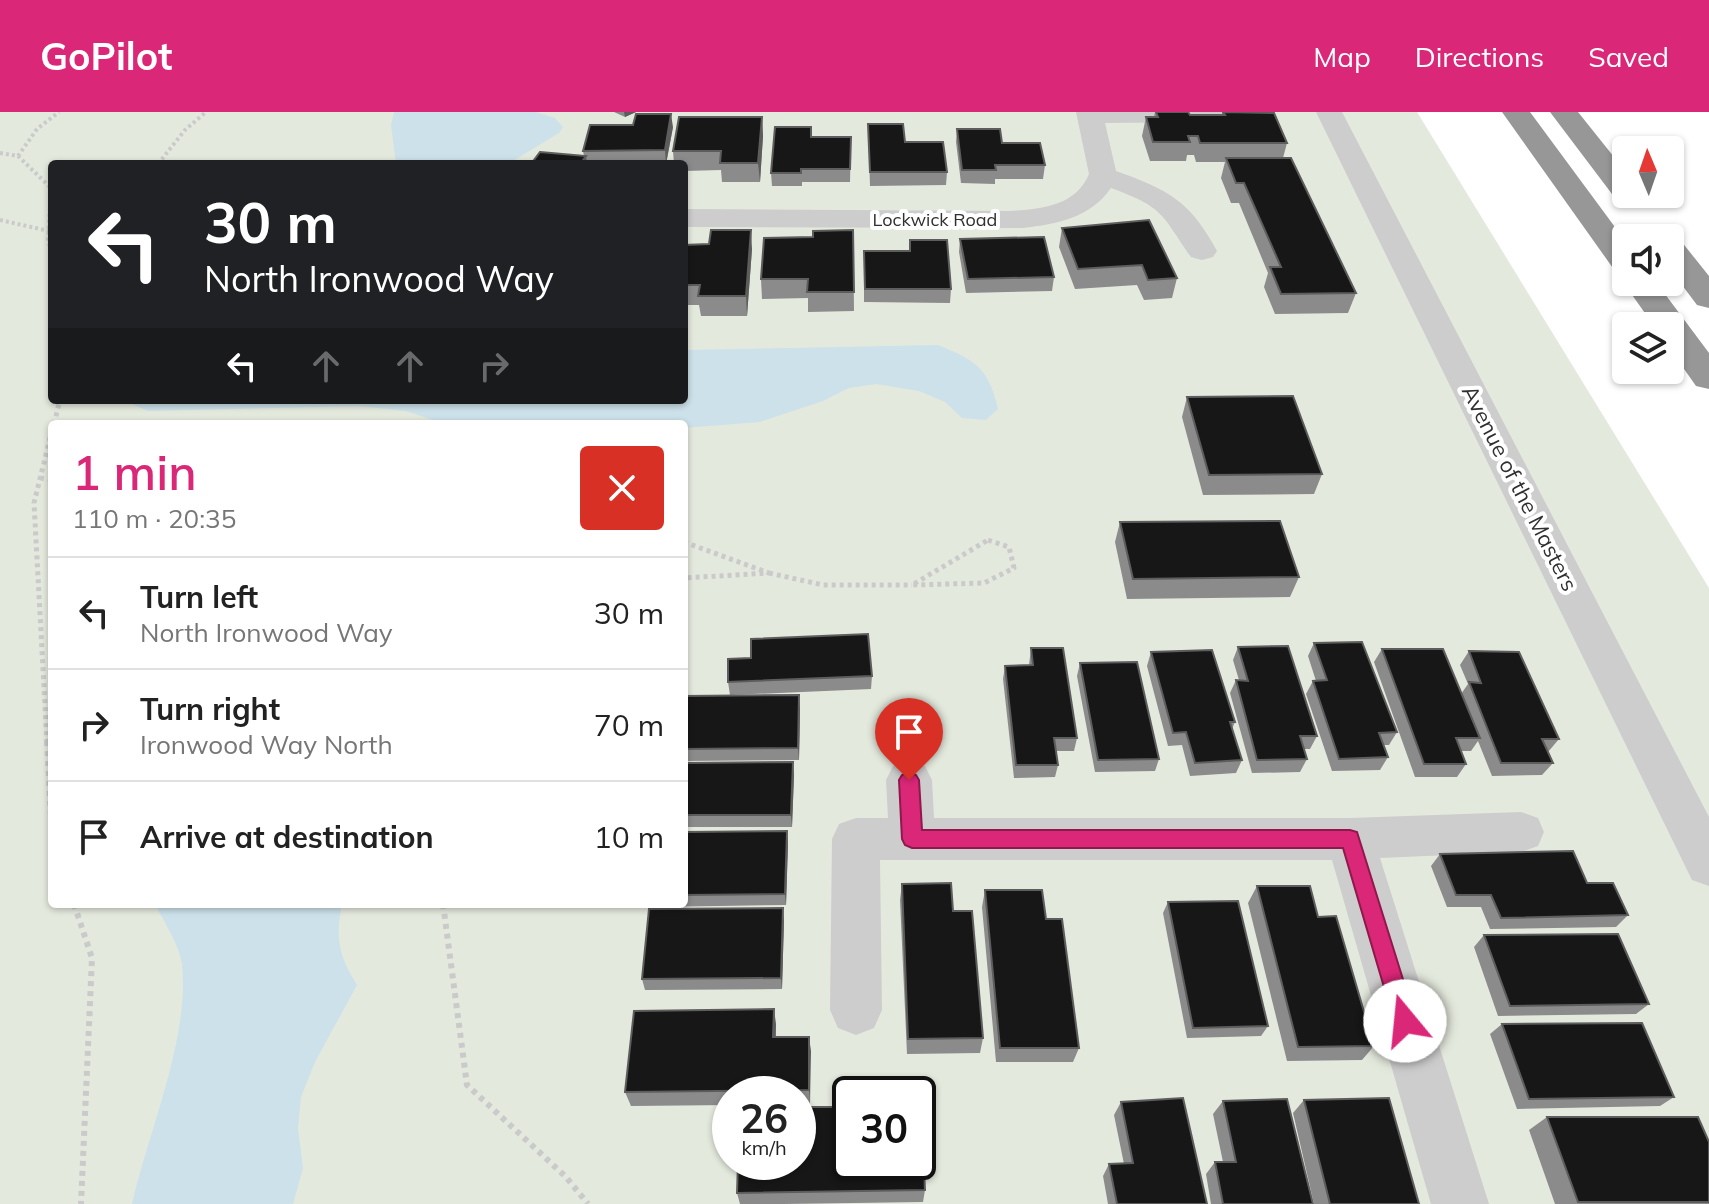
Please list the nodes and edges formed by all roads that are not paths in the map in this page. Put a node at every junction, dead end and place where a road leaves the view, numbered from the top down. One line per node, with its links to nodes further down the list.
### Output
1 (1329, 112): 18 (street, Avenue of the Masters)
2 (1516, 112): 9 (highway)
3 (1564, 112): 8 (highway)
4 (1089, 114): 5 (street); 6 (street)
5 (1216, 114)
6 (1103, 176): 7 (street, Lockwick Road); 10 (street)
7 (688, 218)
8 (1647, 219): 12 (highway)
9 (1612, 245)
10 (1202, 251)
11 (1649, 296): 13 (highway)
12 (1709, 298)
13 (1709, 378)
14 (909, 780): 16 (street)
15 (1521, 832): 17 (street)
16 (912, 839): 17 (street); 19 (street)
17 (1350, 839): 20 (street)
18 (1709, 865)
19 (856, 1010)
20 (1460, 1204)

